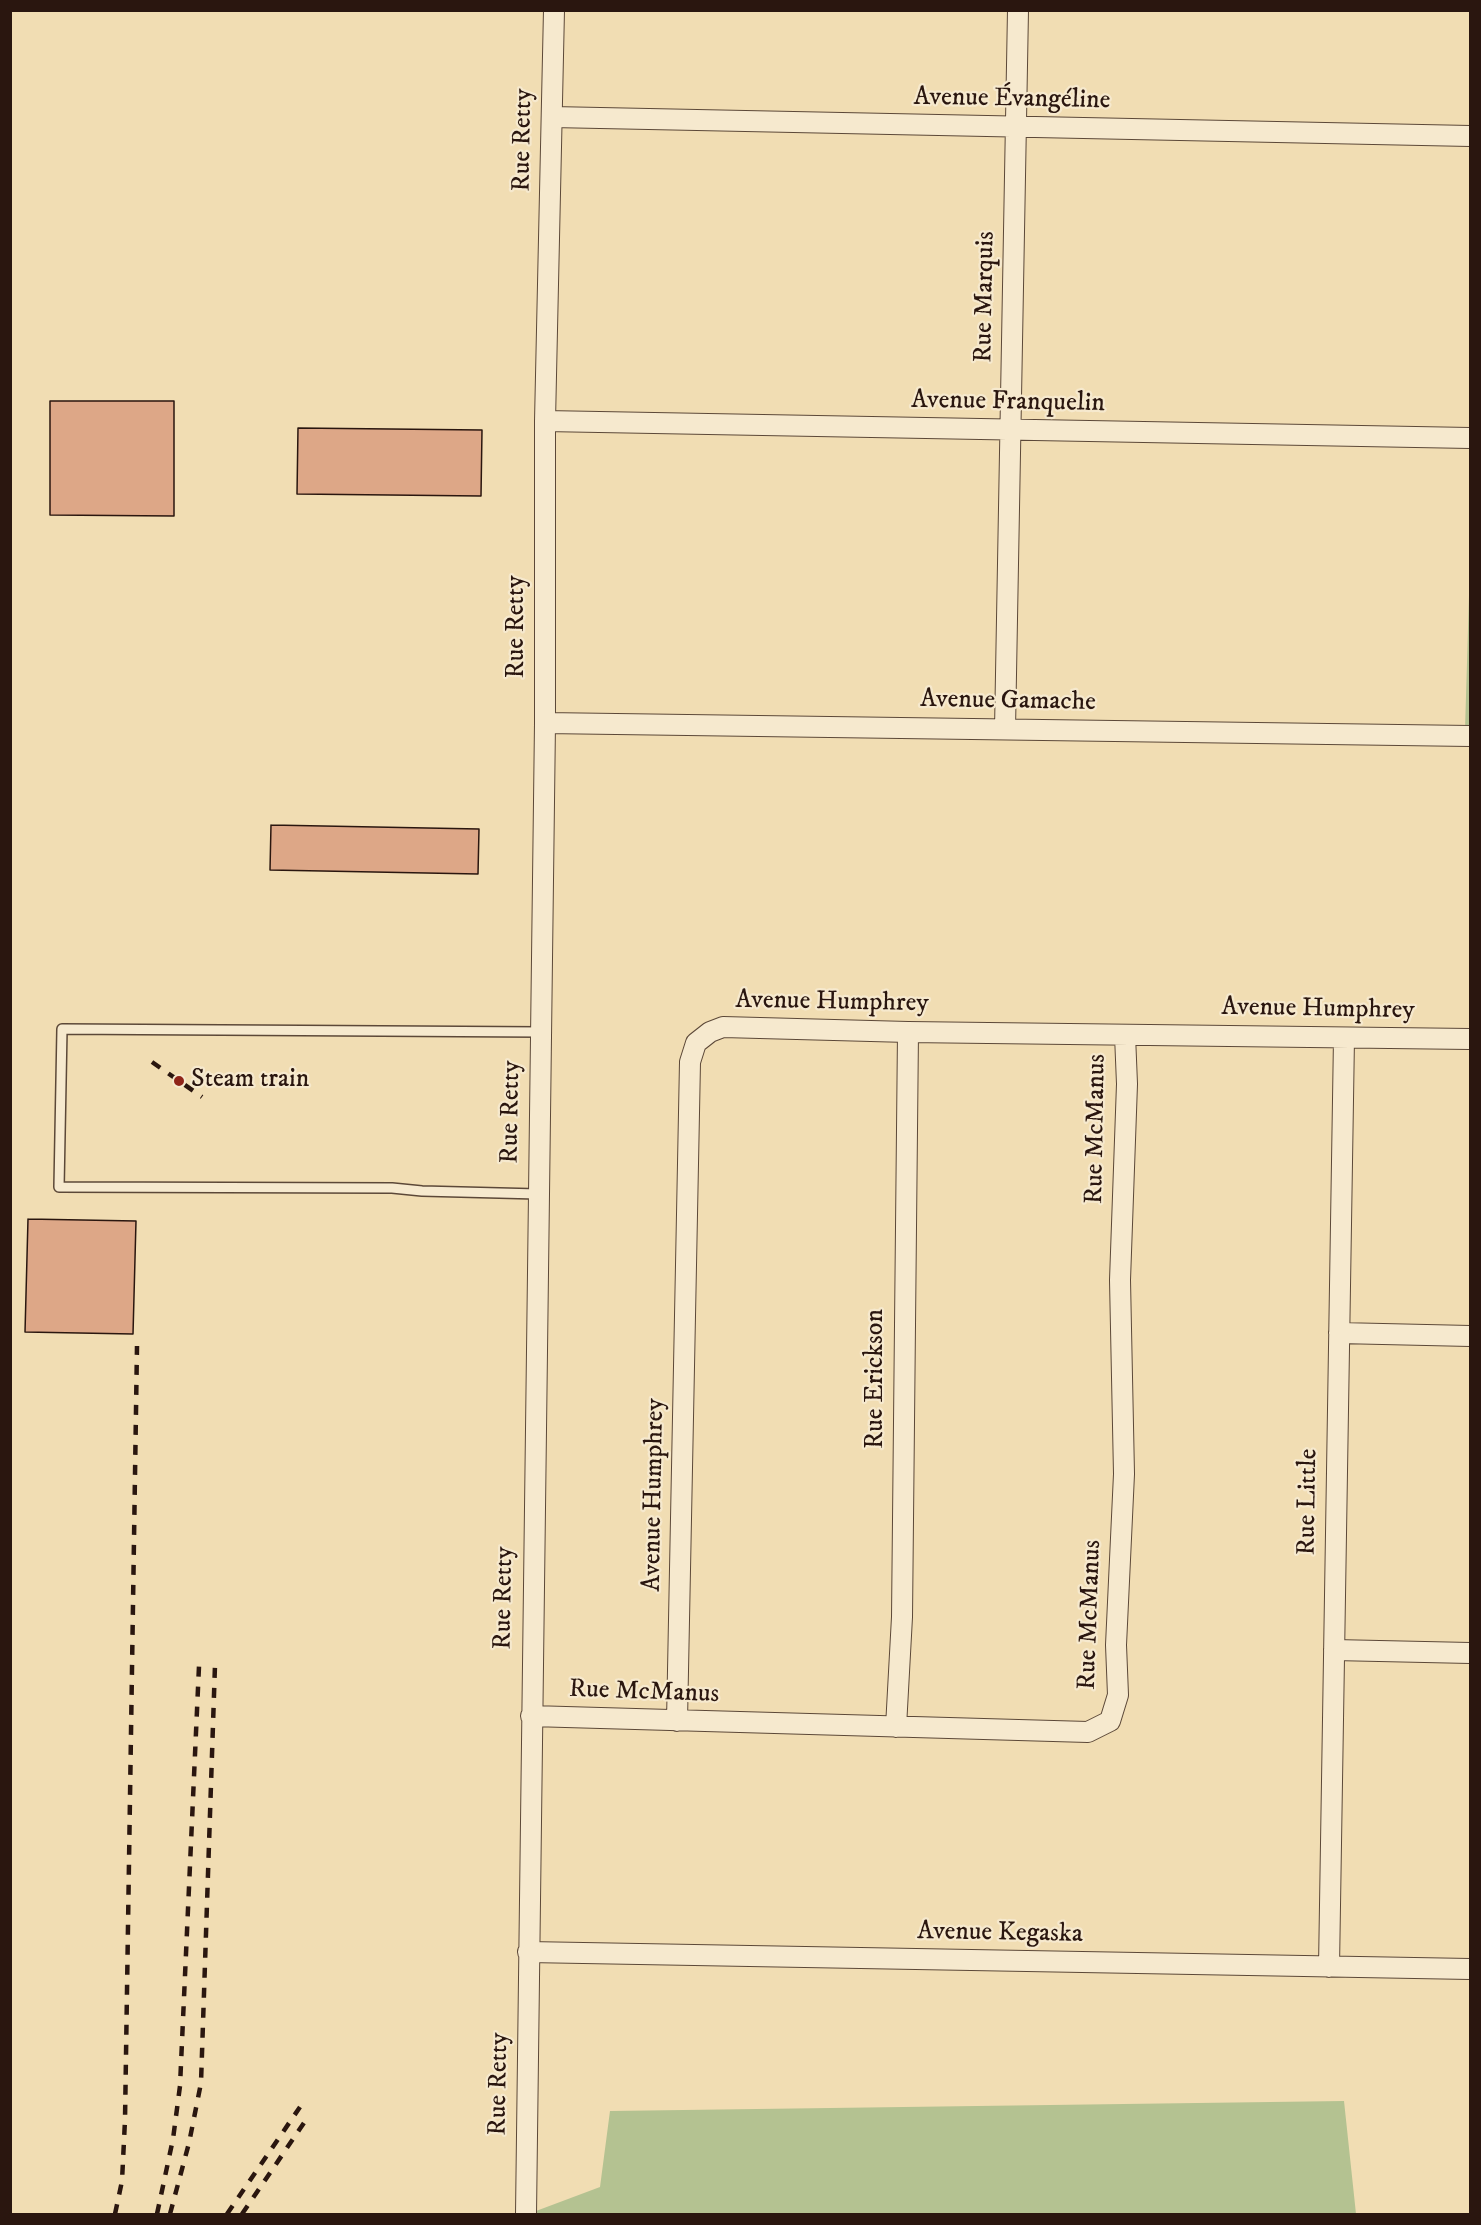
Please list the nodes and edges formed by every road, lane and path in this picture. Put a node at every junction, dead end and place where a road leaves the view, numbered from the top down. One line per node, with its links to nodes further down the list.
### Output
1 (554, 10): 3 (street, Rue Retty)
2 (1018, 10): 4 (street, Rue Marquis)
3 (552, 117): 4 (street, Avenue Évangéline); 6 (street, Rue Retty)
4 (1016, 127): 5 (street, Avenue Évangéline); 7 (street, Rue Marquis)
5 (1470, 136)
6 (545, 422): 7 (street, Avenue Franquelin); 9 (street, Rue Retty)
7 (1010, 430): 8 (street, Avenue Franquelin); 10 (street, Rue Marquis)
8 (1470, 438)
9 (545, 723): 10 (street, Avenue Gamache); 12 (street, Rue Retty)
10 (1005, 729): 11 (street, Avenue Gamache)
11 (1470, 736)
12 (541, 1032): 17 (street, Rue Retty); 17 (lane)
13 (908, 1032): 14 (street, Avenue Humphrey); 23 (street, Avenue Humphrey); 24 (street, Rue Erickson)
14 (1125, 1035): 15 (street, Avenue Humphrey); 24 (street, Rue McManus)
15 (1344, 1038): 16 (street, Avenue Humphrey); 18 (street, Rue Little)
16 (1470, 1039)
17 (538, 1194): 22 (street, Rue Retty)
18 (1339, 1333): 19 (street); 20 (street, Rue Little)
19 (1470, 1336)
20 (1334, 1650): 21 (street); 26 (street, Rue Little)
21 (1470, 1653)
22 (531, 1716): 23 (street, Rue McManus); 25 (street, Rue Retty)
23 (677, 1720): 24 (street, Rue McManus)
24 (896, 1727)
25 (528, 1952): 26 (street, Avenue Kegaska); 28 (street, Rue Retty)
26 (1329, 1966): 27 (street, Avenue Kegaska)
27 (1470, 1969)
28 (526, 2214)

